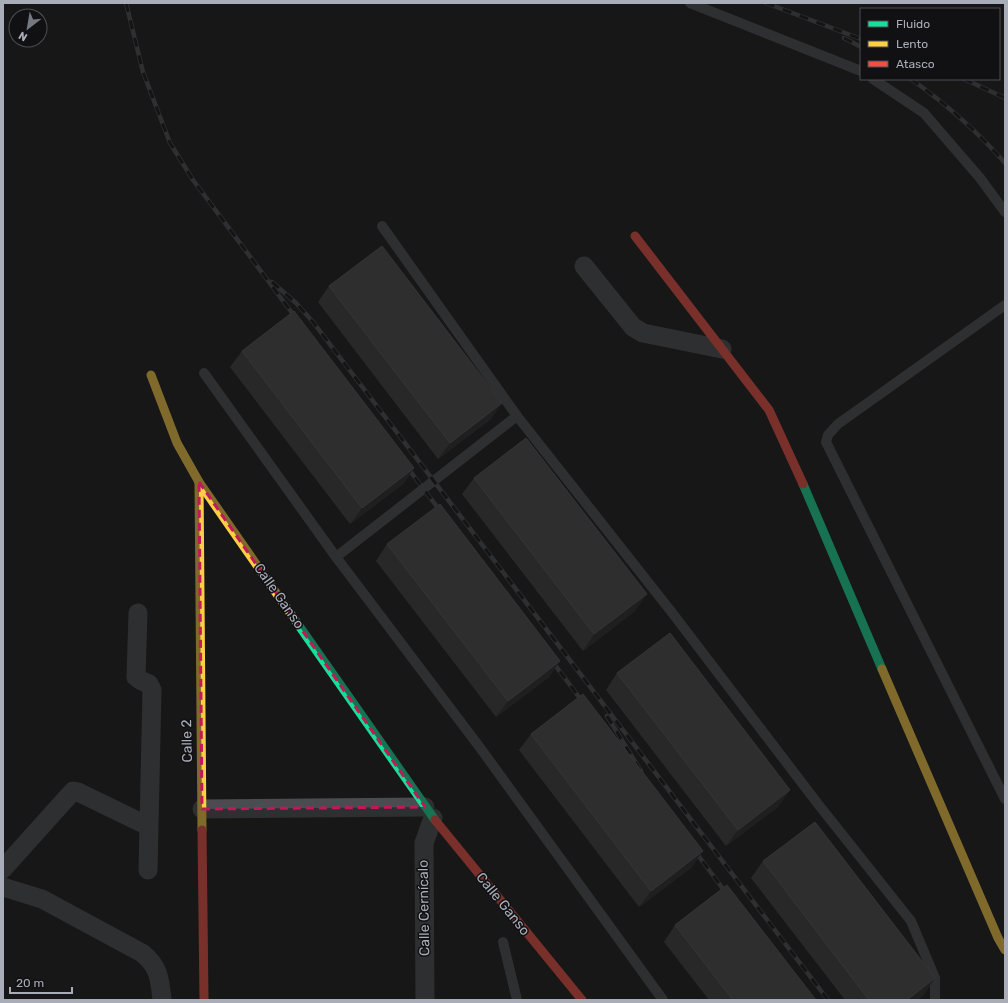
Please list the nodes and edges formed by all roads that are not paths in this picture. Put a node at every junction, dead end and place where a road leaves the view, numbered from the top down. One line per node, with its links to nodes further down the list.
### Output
1 (690, 3): 2 (lane)
2 (860, 71)
3 (874, 80): 4 (lane)
4 (1005, 212)
5 (382, 226): 12 (lane)
6 (635, 236): 9 (street)
7 (584, 266): 9 (street)
8 (1005, 305): 16 (lane)
9 (722, 349): 24 (street)
10 (204, 373): 14 (lane)
11 (151, 375): 13 (street, Calle Ganso)
12 (517, 416): 14 (lane); 31 (lane)
13 (199, 482): 17 (street, Calle 2); 18 (street, Calle Ganso)
14 (336, 557): 30 (lane)
15 (138, 613): 19 (street)
16 (1005, 799)
17 (202, 809): 18 (street); 26 (street, Calle 2)
18 (429, 812): 27 (street, Calle Cernícalo); 29 (street, Calle Ganso)
19 (148, 826): 20 (street); 21 (street)
20 (3, 869)
21 (148, 870)
22 (3, 888): 25 (street)
23 (503, 942): 28 (lane)
24 (1005, 950)
25 (162, 1000)
26 (204, 1000)
27 (425, 1000)
28 (517, 1000)
29 (582, 1000)
30 (663, 1000)
31 (935, 1000)

